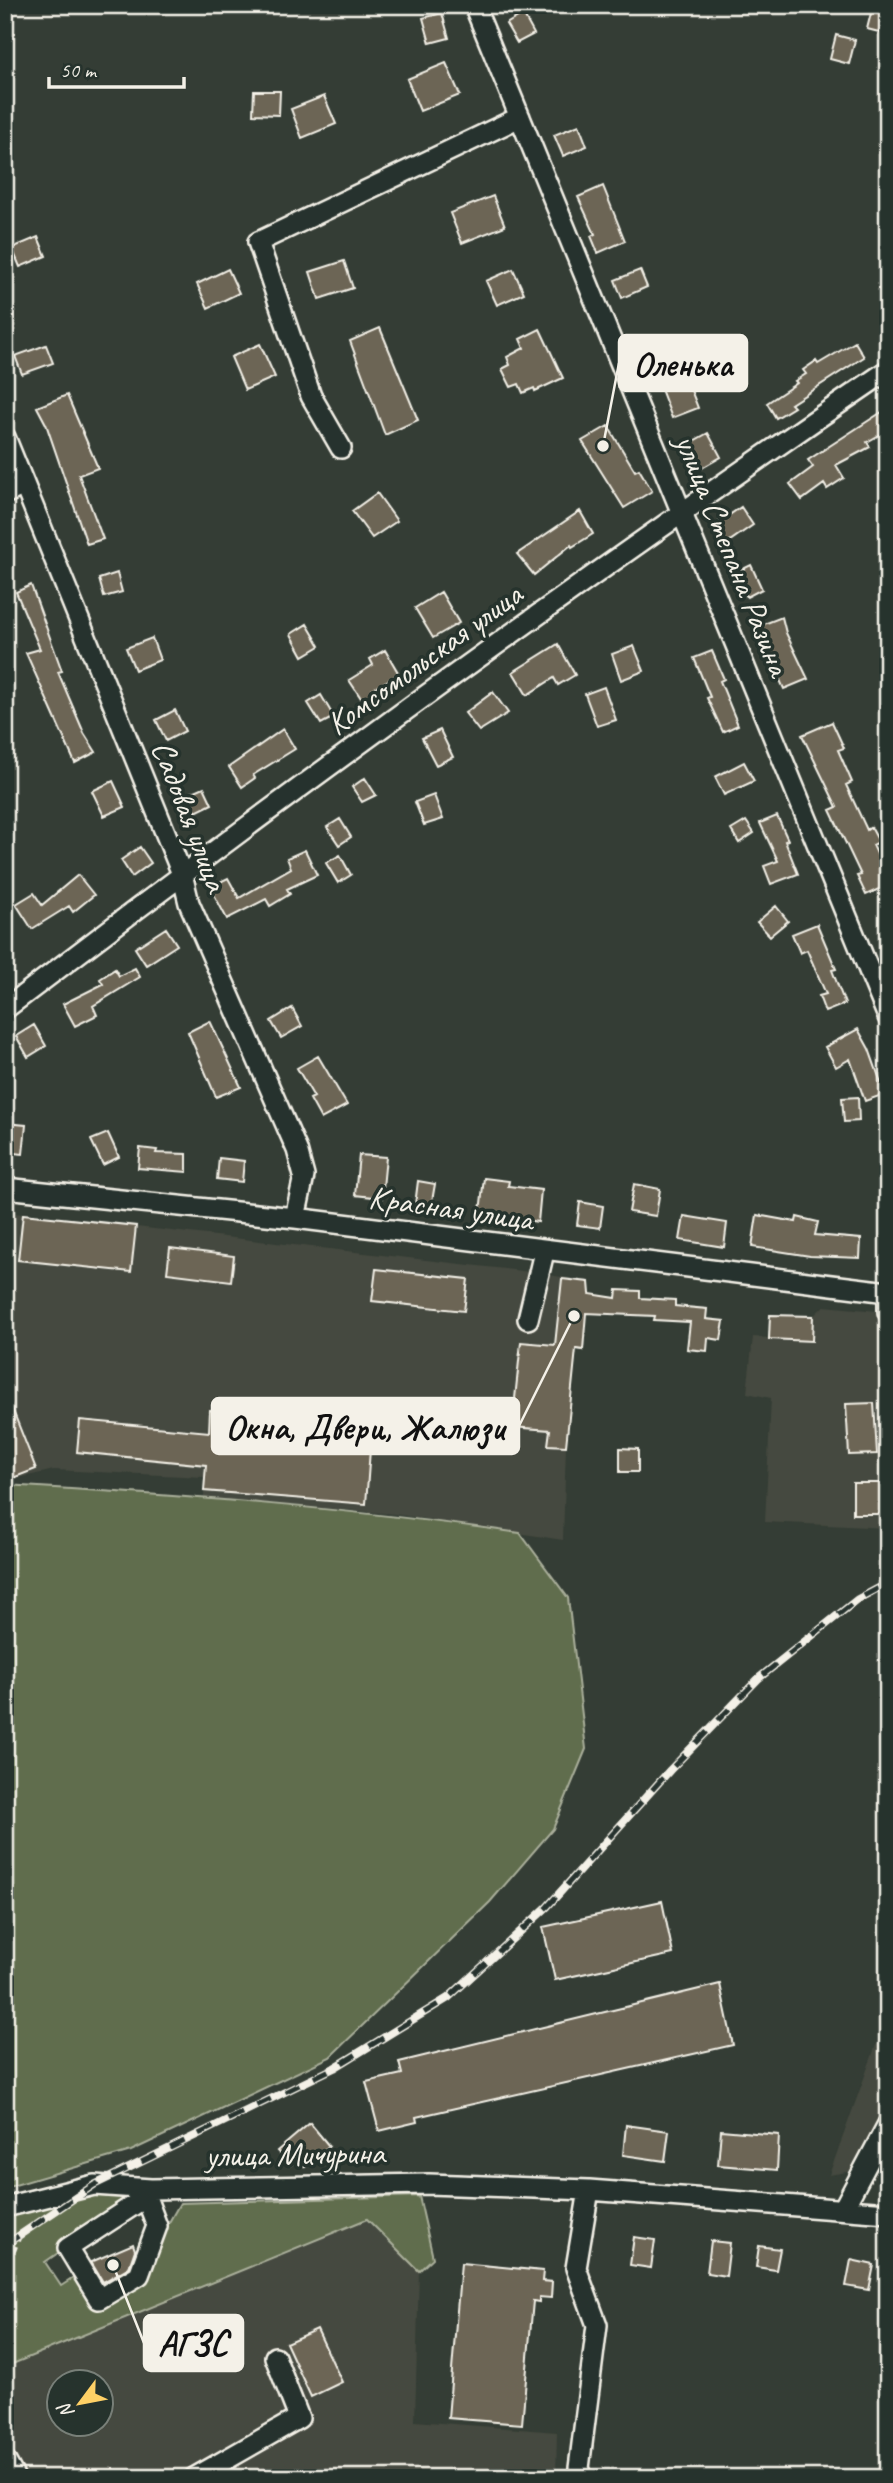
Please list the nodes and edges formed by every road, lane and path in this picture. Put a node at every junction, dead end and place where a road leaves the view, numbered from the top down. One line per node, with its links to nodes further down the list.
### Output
1 (474, 5): 2 (street, улица Степана Разина)
2 (520, 117): 5 (street); 8 (street, улица Степана Разина)
3 (888, 370): 8 (street, Комсомольская улица)
4 (5, 437): 6 (street, Садовая улица)
5 (341, 448)
6 (24, 485): 7 (street); 9 (street, Садовая улица)
7 (5, 494)
8 (681, 511): 9 (street, Комсомольская улица); 11 (street, улица Степана Разина)
9 (182, 874): 10 (street, Комсомольская улица); 13 (street, Садовая улица)
10 (5, 1009)
11 (888, 1017)
12 (5, 1188): 13 (street, Красная улица)
13 (295, 1219): 14 (street, Красная улица)
14 (544, 1252): 15 (street, Красная улица); 17 (street)
15 (888, 1292): 16 (street)
16 (888, 1312)
17 (527, 1320)
18 (888, 2124): 22 (street)
19 (589, 2190): 20 (street, улица Мичурина); 22 (street, улица Мичурина); 30 (street)
20 (148, 2193): 20 (street); 21 (street, улица Мичурина)
21 (5, 2207)
22 (842, 2209): 23 (street, улица Мичурина)
23 (888, 2213)
24 (21, 2234): 25 (path)
25 (5, 2275)
26 (275, 2357): 29 (street)
27 (5, 2460): 28 (street)
28 (15, 2478)
29 (194, 2478)
30 (583, 2478)

